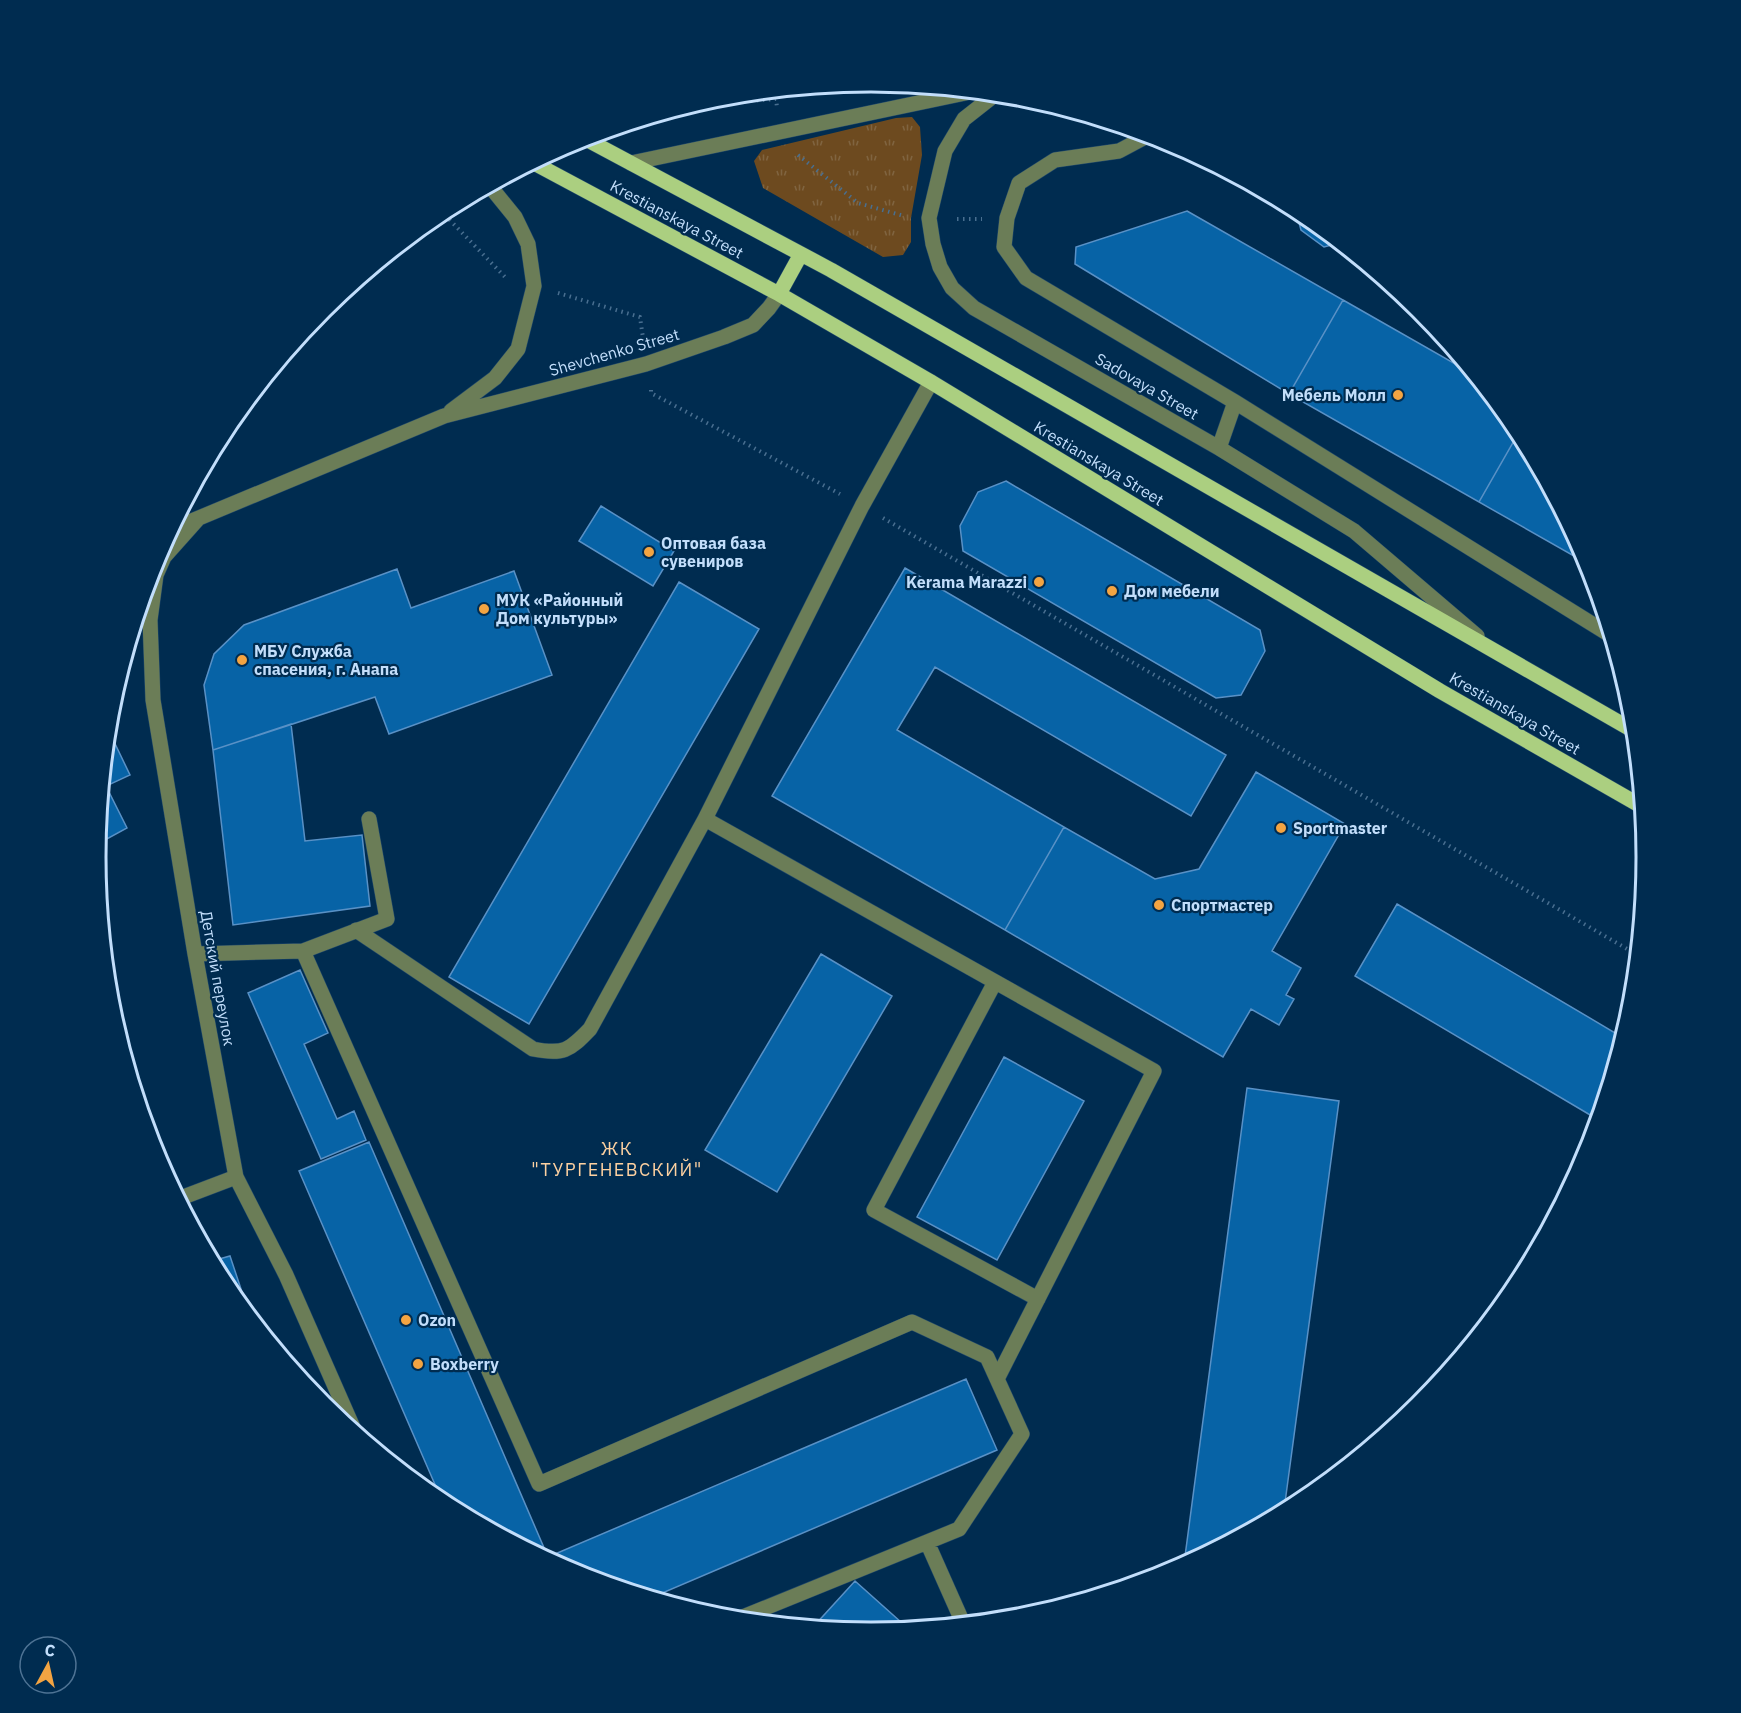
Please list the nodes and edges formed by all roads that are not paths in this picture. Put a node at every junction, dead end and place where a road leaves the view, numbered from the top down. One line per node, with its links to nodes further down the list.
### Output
1 (951, 96): 5 (street)
2 (987, 101): 13 (street, Sadovaya Street)
3 (1138, 141): 11 (street)
4 (595, 144): 5 (main road, Krestianskaya Street)
5 (631, 163): 8 (main road, Krestianskaya Street)
6 (540, 166): 9 (main road, Krestianskaya Street)
7 (494, 191): 12 (street, Shevchenko Street)
8 (801, 254): 9 (main road); 19 (main road, Krestianskaya Street)
9 (779, 294): 10 (main road, Krestianskaya Street); 12 (street, Shevchenko Street)
10 (931, 382): 21 (main road, Krestianskaya Street); 23 (street)
11 (1234, 402): 13 (street); 18 (street)
12 (444, 416): 14 (street, Shevchenko Street)
13 (1219, 448): 19 (street, Sadovaya Street)
14 (197, 520): 15 (street, Shevchenko Street); 16 (street, Детский переулок)
15 (180, 526)
16 (170, 550)
17 (154, 591): 26 (street, Детский переулок)
18 (1600, 629)
19 (1497, 654): 20 (main road, Krestianskaya Street)
20 (1624, 725)
21 (1634, 802)
22 (369, 819): 24 (street)
23 (705, 819): 24 (street); 27 (street)
24 (356, 930): 25 (street)
25 (303, 951): 26 (street); 31 (street)
26 (195, 954): 28 (street, Детский переулок)
27 (995, 982): 30 (street); 30 (street)
28 (236, 1177): 29 (street); 32 (street, Детский переулок)
29 (185, 1196)
30 (1038, 1299): 31 (street)
31 (997, 1379): 33 (street)
32 (347, 1413)
33 (927, 1542): 34 (street); 35 (street)
34 (759, 1613)
35 (960, 1616)

